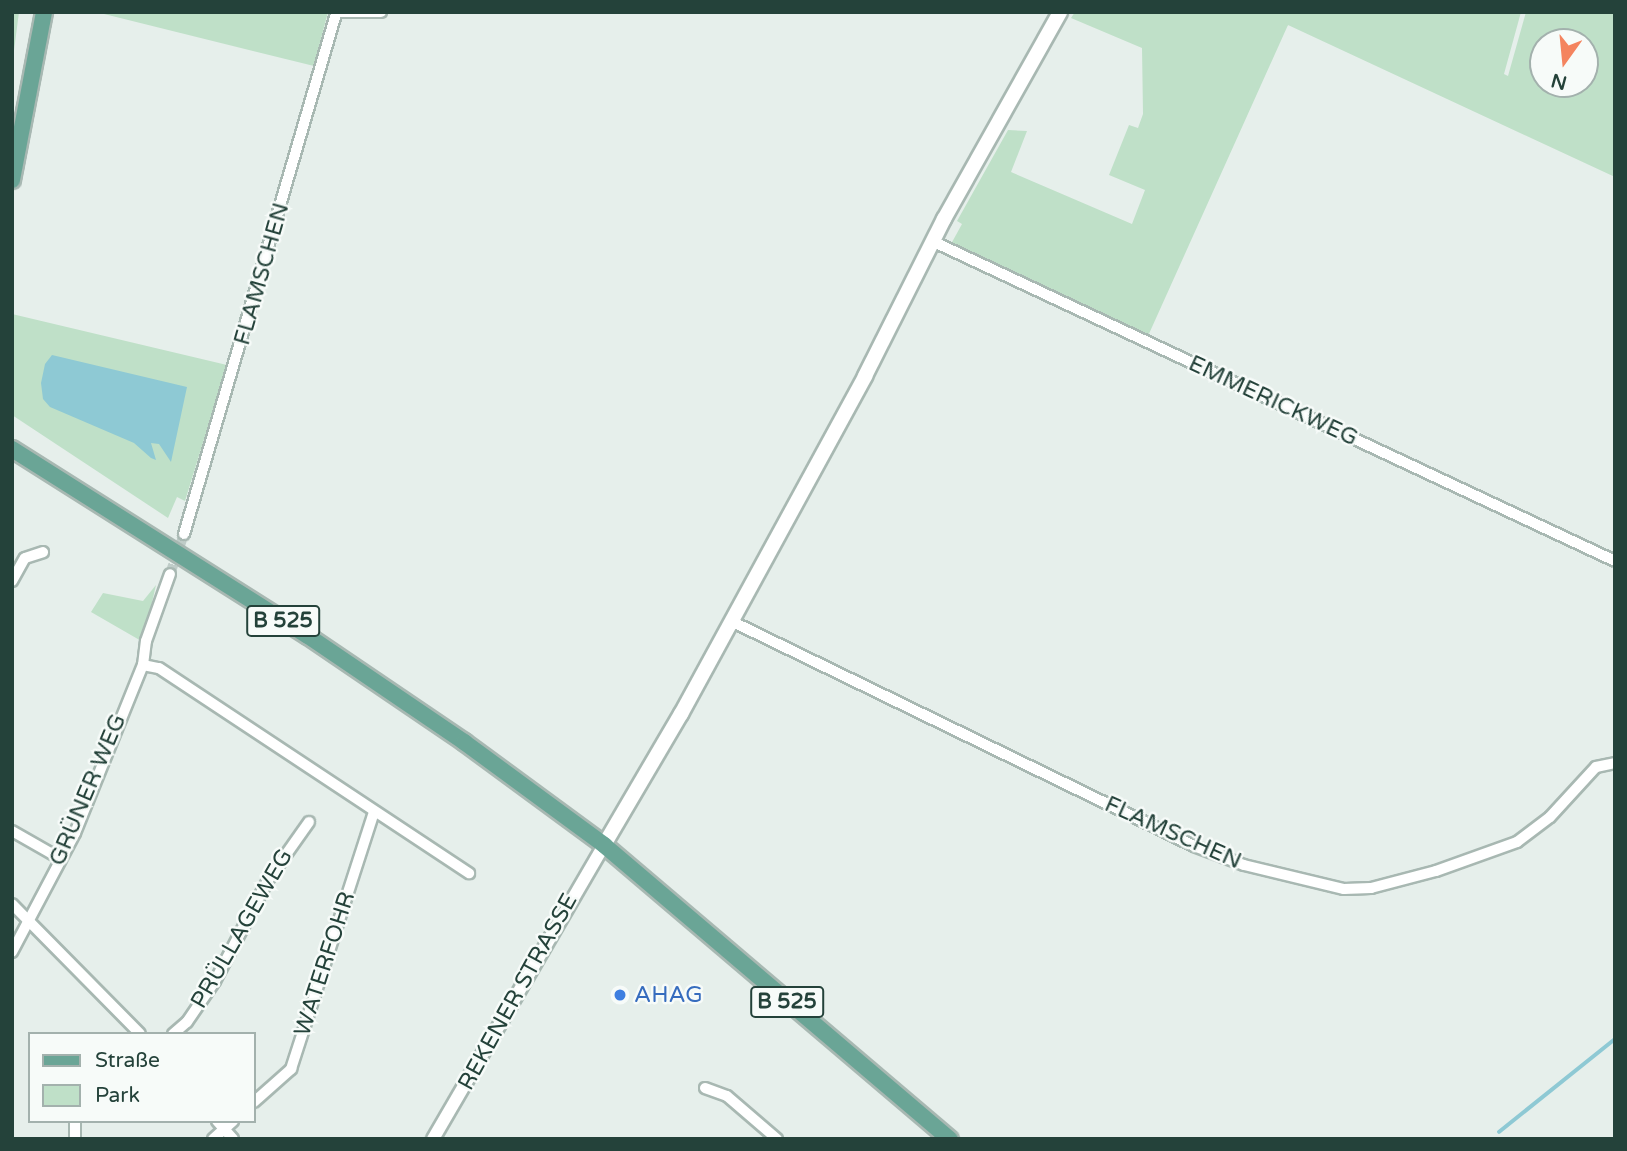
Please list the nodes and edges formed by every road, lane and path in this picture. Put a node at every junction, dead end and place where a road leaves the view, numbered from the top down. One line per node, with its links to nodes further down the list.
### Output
1 (44, 12): 5 (main road)
2 (381, 12): 4 (street, FLAMSCHEN)
3 (1060, 12): 6 (main road)
4 (337, 13): 8 (street, FLAMSCHEN)
5 (12, 180)
6 (932, 241): 10 (street, EMMERICKWEG); 13 (main road)
7 (12, 449): 19 (main road, B 525)
8 (184, 534)
9 (43, 552): 12 (street)
10 (1615, 561)
11 (170, 574): 14 (street, GRÜNER WEG)
12 (12, 581)
13 (731, 621): 15 (street, FLAMSCHEN); 19 (main road)
14 (143, 665): 16 (street); 20 (street, GRÜNER WEG)
15 (1615, 763)
16 (374, 812): 21 (street); 28 (street, WATERFOHR)
17 (309, 822): 26 (street, PRÜLLAGEWEG)
18 (12, 831): 20 (street)
19 (604, 845): 32 (street, REKENER STRASSE); 34 (main road, B 525)
20 (61, 859): 23 (street, GRÜNER WEG)
21 (469, 873)
22 (12, 904): 23 (street)
23 (28, 918): 24 (street, GRÜNER WEG); 25 (street)
24 (12, 952)
25 (138, 1032)
26 (175, 1032)
27 (705, 1088): 33 (street)
28 (256, 1100)
29 (224, 1124): 30 (street); 31 (street)
30 (214, 1139)
31 (233, 1139)
32 (433, 1139)
33 (776, 1139)
34 (950, 1139)

